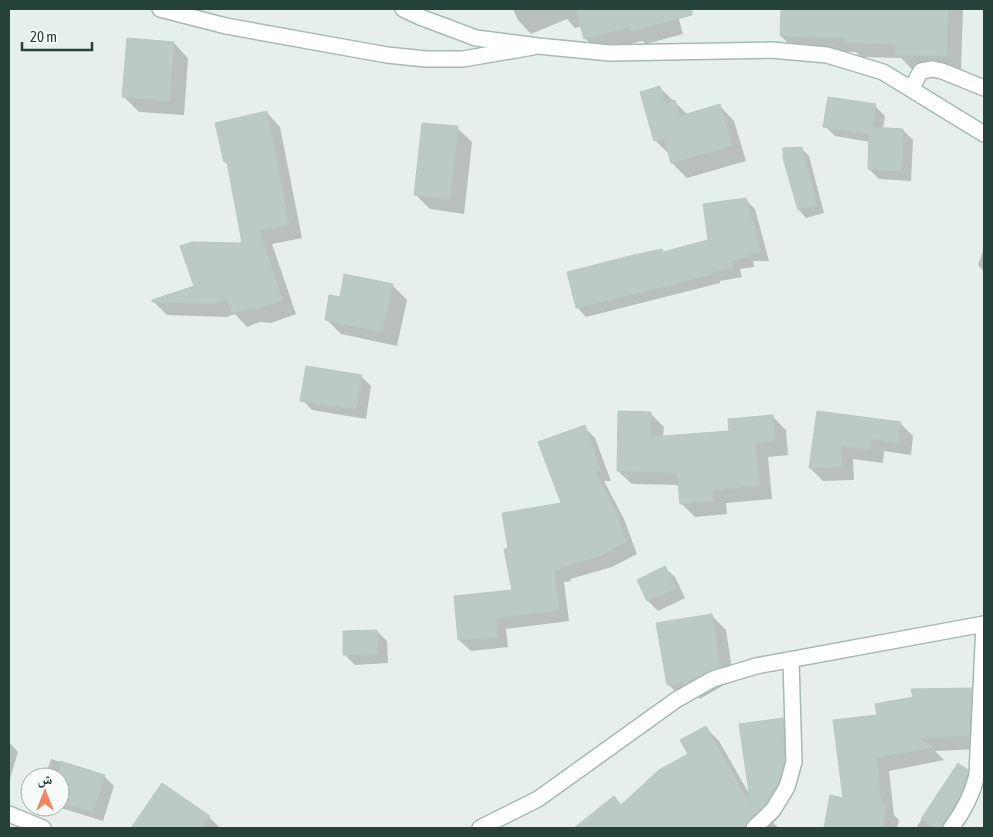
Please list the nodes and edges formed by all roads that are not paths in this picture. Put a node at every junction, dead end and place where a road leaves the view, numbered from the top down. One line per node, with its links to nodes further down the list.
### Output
1 (160, 9): 3 (street)
2 (403, 9): 3 (street)
3 (538, 46): 5 (street)
4 (984, 88): 5 (street)
5 (911, 89): 6 (street)
6 (984, 134)
7 (984, 624): 8 (street); 13 (street)
8 (791, 661): 11 (street); 12 (street)
9 (9, 814): 10 (street)
10 (43, 828)
11 (480, 828)
12 (754, 828)
13 (951, 828)

